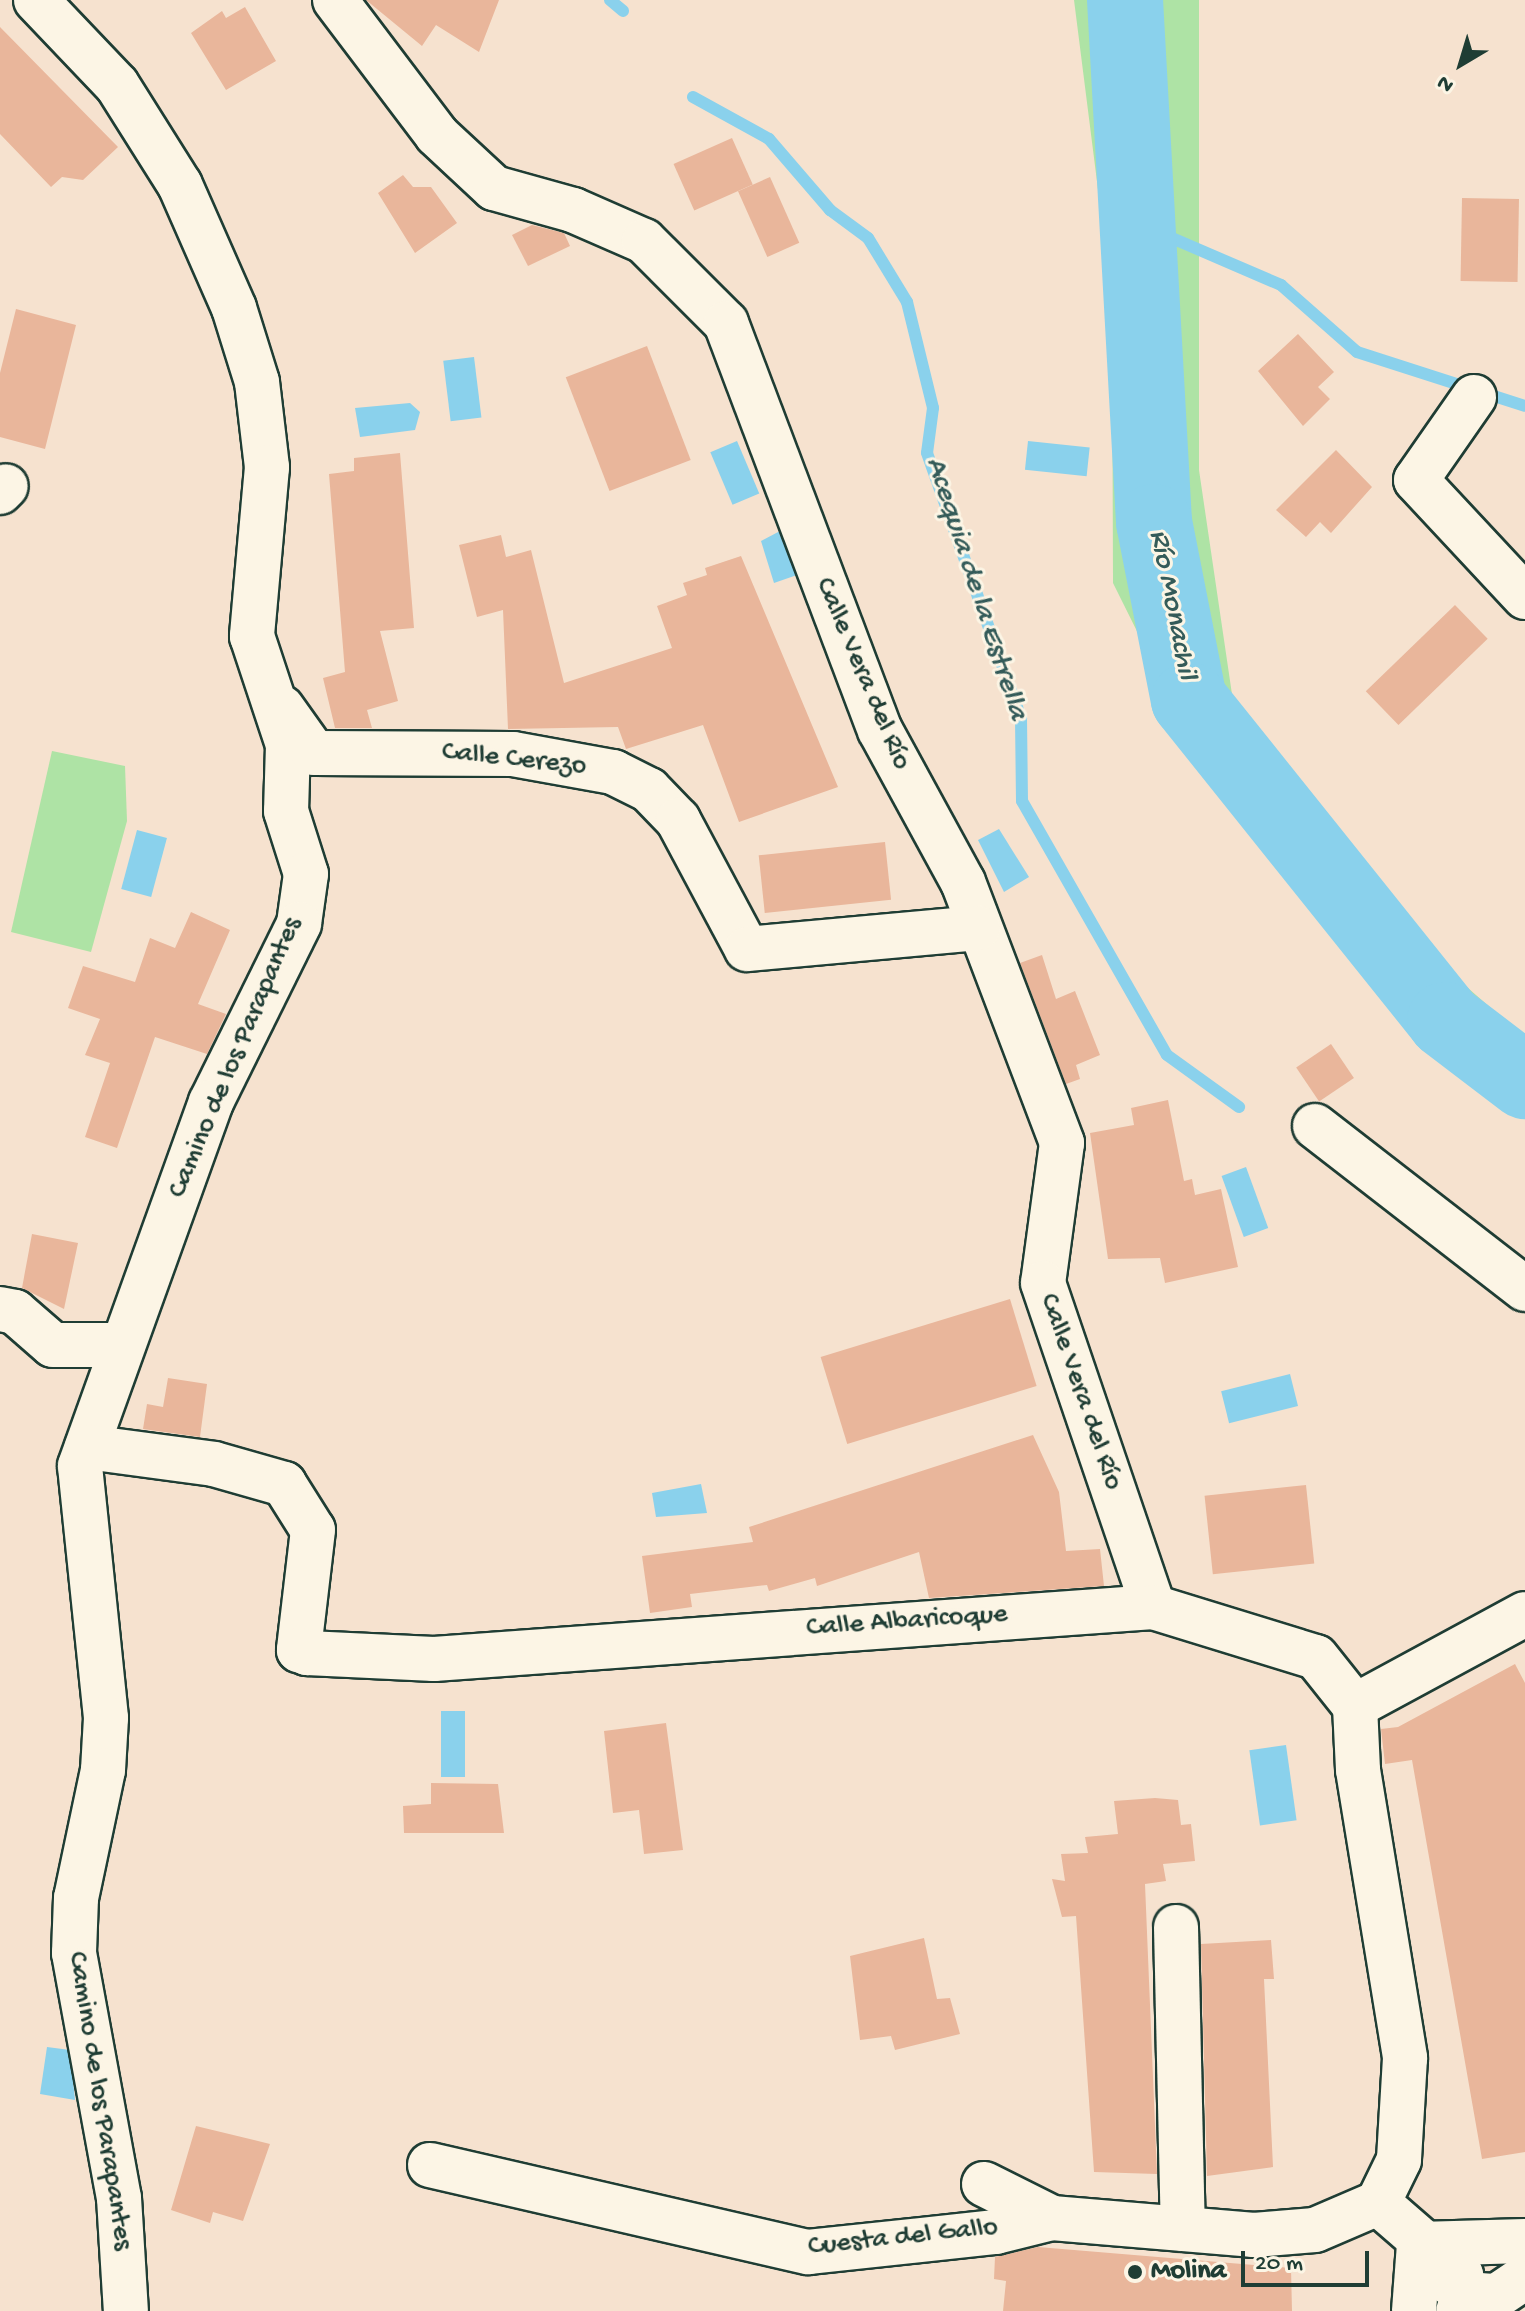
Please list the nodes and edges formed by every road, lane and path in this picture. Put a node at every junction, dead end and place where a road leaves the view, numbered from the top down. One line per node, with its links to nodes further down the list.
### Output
1 (36, 0): 5 (street, Camino de los Parapantes)
2 (335, 0): 6 (street, Calle Vera del Río)
3 (1474, 397): 4 (street)
4 (1525, 597)
5 (270, 698): 6 (street, Calle Cerezo); 10 (street, Camino de los Parapantes)
6 (978, 928): 12 (street, Calle Vera del Río)
7 (1315, 1126): 8 (street)
8 (1525, 1289)
9 (0, 1309): 10 (street)
10 (119, 1345): 11 (street, Camino de los Parapantes)
11 (87, 1447): 12 (street, Calle Albaricoque); 27 (street, Camino de los Parapantes)
12 (1153, 1607): 14 (street, Calle Albaricoque)
13 (1525, 1614): 14 (street)
14 (1355, 1706): 18 (street)
15 (1176, 1927): 20 (street)
16 (430, 2165): 19 (street, Cuesta del Gallo)
17 (984, 2184): 19 (street)
18 (1378, 2203): 20 (street, Cuesta del Gallo); 22 (street)
19 (1052, 2218): 20 (street, Cuesta del Gallo)
20 (1183, 2229)
21 (1525, 2241): 22 (street)
22 (1419, 2244): 26 (street); 28 (street)
23 (1525, 2252): 26 (street)
24 (1525, 2277): 26 (street)
25 (1525, 2302): 29 (street)
26 (1457, 2305)
27 (126, 2311)
28 (1414, 2311)
29 (1513, 2311)

